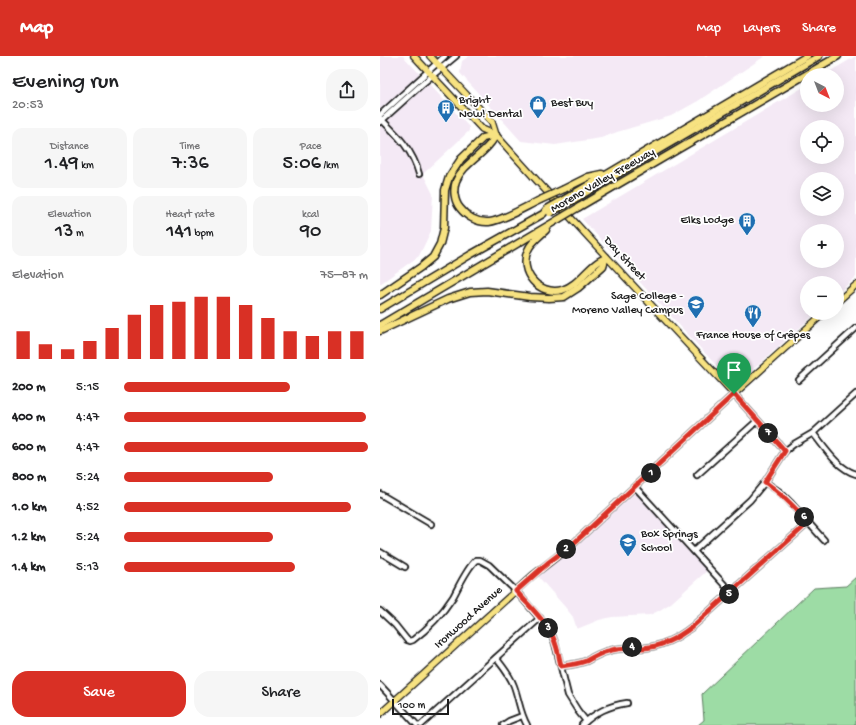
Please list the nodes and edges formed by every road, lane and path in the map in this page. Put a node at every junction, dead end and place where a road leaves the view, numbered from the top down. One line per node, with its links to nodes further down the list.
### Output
1 (414, 56): 10 (main road, Day Street)
2 (430, 56): 8 (main road, Day Street)
3 (445, 56): 8 (street)
4 (456, 56): 9 (street)
5 (807, 56): 14 (highway, Moreno Valley Freeway)
6 (820, 56): 16 (highway)
7 (838, 56): 17 (highway, Moreno Valley Freeway, bridge)
8 (437, 64): 9 (main road, Day Street); 10 (street)
9 (442, 68): 10 (street); 13 (main road, Day Street)
10 (431, 74): 11 (street); 12 (street); 13 (main road, Day Street)
11 (380, 115)
12 (381, 120): 15 (street)
13 (496, 135): 14 (highway, bridge); 18 (main road, Day Street); 20 (highway)
14 (607, 173): 16 (highway, Moreno Valley Freeway)
15 (419, 174)
16 (571, 198): 22 (highway, Moreno Valley Freeway, bridge)
17 (557, 220): 18 (highway); 24 (highway, Moreno Valley Freeway)
18 (606, 257): 26 (highway); 28 (main road, Day Street)
19 (856, 285): 21 (main road)
20 (380, 295)
21 (844, 296)
22 (380, 309)
23 (816, 320): 28 (main road, Ironwood Avenue)
24 (380, 324)
25 (856, 328): 27 (street)
26 (380, 331)
27 (799, 380)
28 (734, 394): 30 (street, Day Street); 36 (main road, Ironwood Avenue)
29 (856, 394): 31 (street)
30 (758, 421): 32 (street, Day Street); 34 (street)
31 (813, 433): 32 (street); 33 (street)
32 (785, 451): 35 (street)
33 (856, 474)
34 (697, 475)
35 (765, 482): 38 (street); 41 (street)
36 (635, 487): 41 (street); 44 (main road, Ironwood Avenue)
37 (380, 494): 39 (street)
38 (808, 523): 40 (street); 45 (street)
39 (431, 524)
40 (824, 540)
41 (694, 551): 45 (street)
42 (380, 552): 43 (street)
43 (405, 567)
44 (516, 591): 46 (street); 47 (street); 51 (main road, Ironwood Avenue)
45 (731, 592): 49 (street)
46 (380, 611)
47 (540, 618): 48 (street); 49 (street)
48 (496, 658): 54 (street); 57 (street)
49 (561, 666): 55 (street)
50 (380, 685): 51 (street)
51 (395, 700): 53 (main road, Ironwood Avenue); 56 (street)
52 (627, 703): 55 (street)
53 (380, 714)
54 (522, 716): 58 (street); 59 (street)
55 (586, 721): 60 (street)
56 (417, 725)
57 (421, 725)
58 (502, 725)
59 (527, 725)
60 (582, 725)

